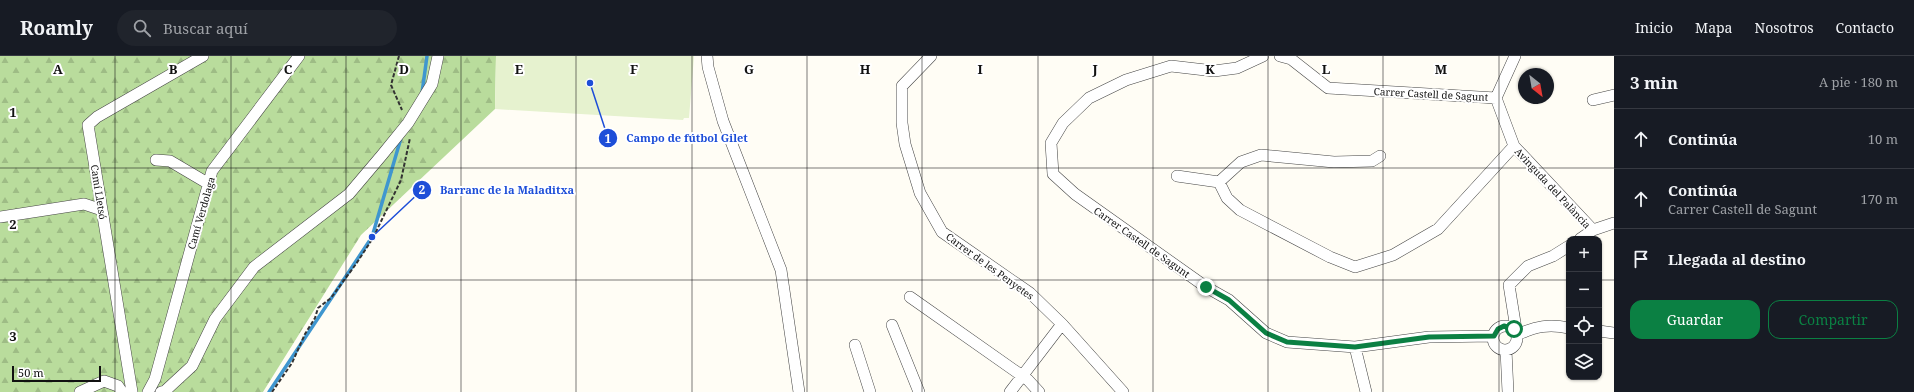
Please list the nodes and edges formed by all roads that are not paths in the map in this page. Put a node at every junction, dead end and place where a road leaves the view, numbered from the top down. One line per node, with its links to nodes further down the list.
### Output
1 (203, 56): 18 (street, Camí Lletsó)
2 (299, 56): 17 (street, Camí Verdolaga)
3 (438, 56): 40 (street)
4 (708, 56): 41 (street)
5 (931, 56): 25 (street, Carrer de les Penyetes)
6 (1262, 56): 33 (street, Carrer Castell de Sagunt)
7 (1280, 56): 10 (street, Carrer Castell de Sagunt)
8 (1515, 56): 10 (street)
9 (1614, 96): 11 (street)
10 (1496, 98): 12 (street, Avinguda del Palància)
11 (1593, 100)
12 (1514, 146): 16 (street); 21 (street, Avinguda del Palància)
13 (1380, 156): 16 (street)
14 (156, 160): 17 (street)
15 (1177, 176): 16 (street)
16 (1219, 182)
17 (209, 184): 39 (street, Camí Verdolaga)
18 (102, 210): 19 (street); 38 (street, Camí Lletsó)
19 (0, 217)
20 (1614, 223): 21 (street)
21 (1593, 230): 22 (street)
22 (1584, 236)
23 (1566, 248): 30 (street)
24 (910, 297): 35 (street)
25 (1062, 324): 35 (street); 46 (street, Carrer de les Penyetes)
26 (892, 325): 43 (street)
27 (1566, 327): 30 (street)
28 (1602, 331): 29 (street)
29 (1614, 332)
30 (1517, 335): 31 (street); 34 (street)
31 (1494, 336): 33 (street, Carrer Castell de Sagunt); 34 (street)
32 (855, 344): 42 (street)
33 (1355, 347): 47 (street)
34 (1506, 350): 48 (street)
35 (1022, 376): 44 (street); 45 (street)
36 (80, 392): 37 (street)
37 (122, 392)
38 (132, 392)
39 (148, 392)
40 (161, 392)
41 (799, 392)
42 (870, 392)
43 (919, 392)
44 (1010, 392)
45 (1039, 392)
46 (1123, 392)
47 (1366, 392)
48 (1508, 392)

